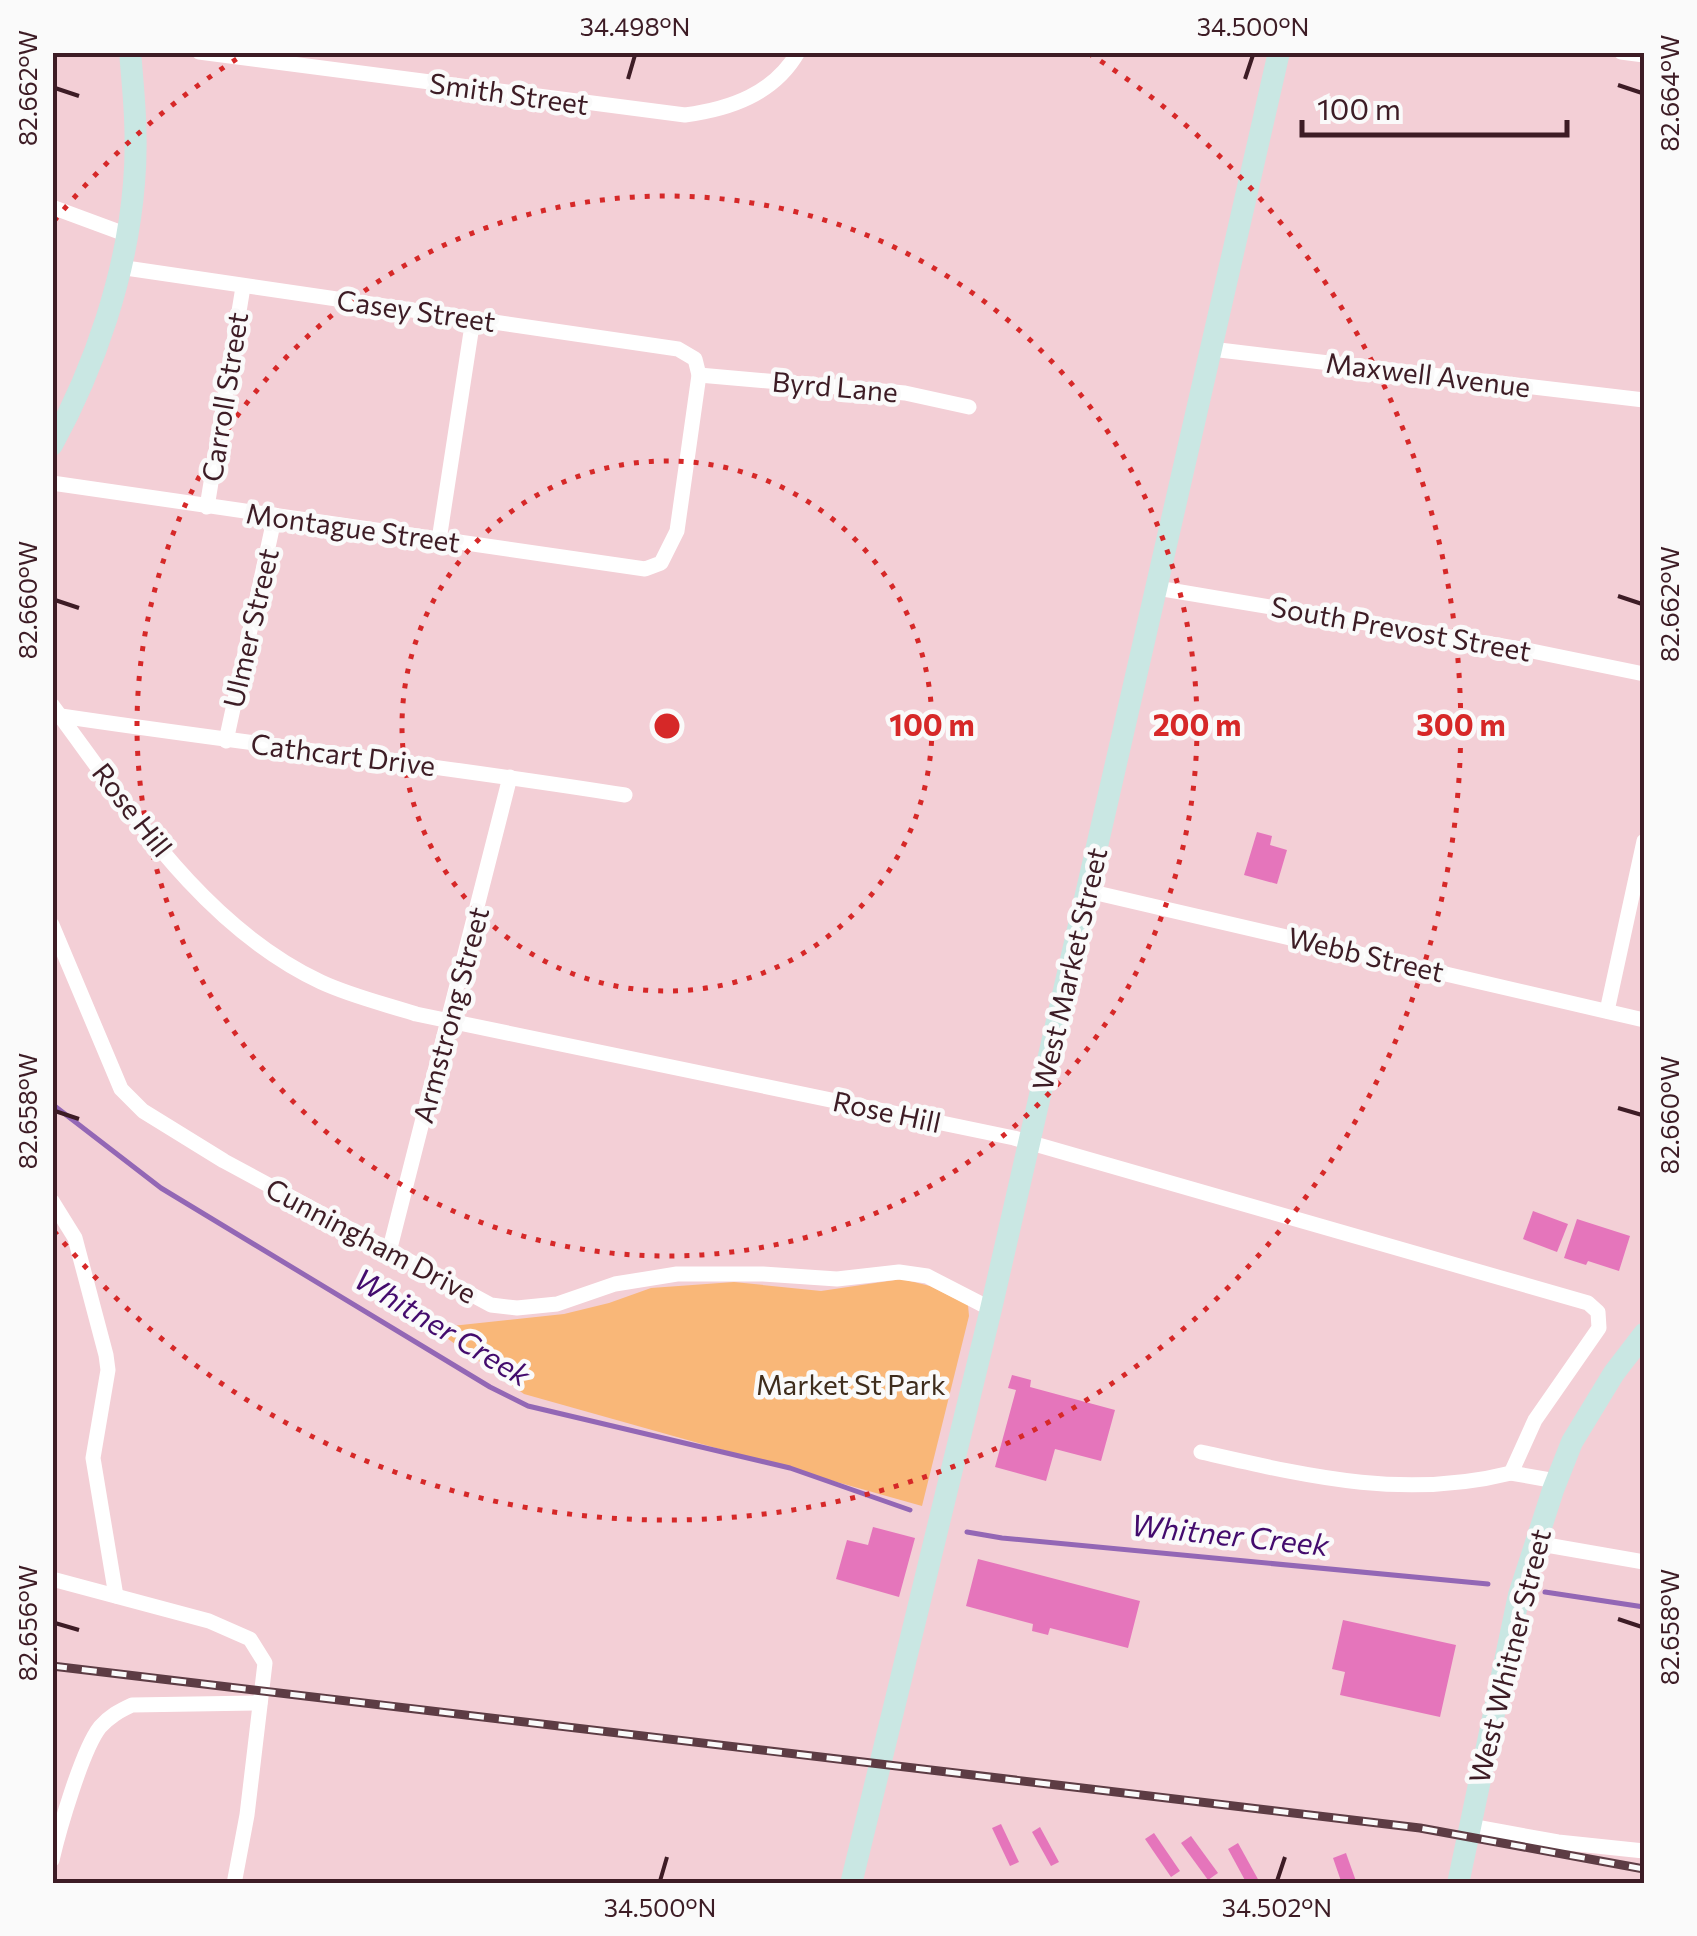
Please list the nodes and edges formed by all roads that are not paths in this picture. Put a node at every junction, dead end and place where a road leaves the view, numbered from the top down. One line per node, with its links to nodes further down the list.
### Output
1 (130, 52): 8 (street)
2 (199, 52): 3 (street, Smith Street)
3 (798, 52)
4 (1279, 52): 12 (street, West Market Street)
5 (1621, 52): 6 (street)
6 (1644, 55)
7 (52, 207): 8 (street)
8 (125, 234): 9 (street)
9 (119, 266): 10 (street, Casey Street); 16 (street)
10 (243, 287): 11 (street, Casey Street); 18 (street, Carroll Street)
11 (473, 318): 13 (street, Casey Street); 20 (street)
12 (1210, 349): 14 (street, Maxwell Avenue); 21 (street, West Market Street)
13 (699, 375): 15 (street, Byrd Lane); 20 (street, Montague Street)
14 (1644, 400)
15 (969, 408)
16 (52, 446)
17 (52, 483): 18 (street, Montague Street)
18 (207, 507): 19 (street, Montague Street)
19 (275, 516): 20 (street, Montague Street); 24 (street, Ulmer Street)
20 (440, 540)
21 (1157, 588): 22 (street, South Prevost Street); 28 (street, West Market Street)
22 (1644, 674)
23 (57, 710): 24 (street, Cathcart Drive); 32 (street, Rose Hill)
24 (226, 740): 25 (street, Cathcart Drive)
25 (510, 776): 26 (street, Cathcart Drive); 32 (street, Armstrong Street)
26 (625, 795)
27 (1644, 841): 30 (street)
28 (1088, 891): 30 (street, Webb Street); 33 (street, West Market Street)
29 (52, 925): 35 (street, Cunningham Drive)
30 (1606, 1012): 31 (street, Webb Street)
31 (1644, 1020)
32 (450, 1022): 33 (street, Rose Hill); 35 (street, Armstrong Street)
33 (1030, 1142): 36 (street, West Market Street); 39 (street, Rose Hill)
34 (52, 1201): 44 (street)
35 (389, 1252): 36 (street, Cunningham Drive)
36 (992, 1309): 50 (street, West Market Street)
37 (1644, 1334): 40 (street, West Whitner Street)
38 (1201, 1452): 39 (street)
39 (1512, 1473): 40 (street)
40 (1556, 1481): 41 (street, West Whitner Street)
41 (1535, 1542): 42 (street); 46 (street, West Whitner Street)
42 (1644, 1562)
43 (52, 1579): 44 (street)
44 (116, 1596): 45 (street)
45 (260, 1703): 48 (street); 49 (street)
46 (1470, 1826): 47 (street); 51 (street, West Whitner Street)
47 (1644, 1851)
48 (52, 1860)
49 (234, 1884)
50 (851, 1884)
51 (1458, 1884)

